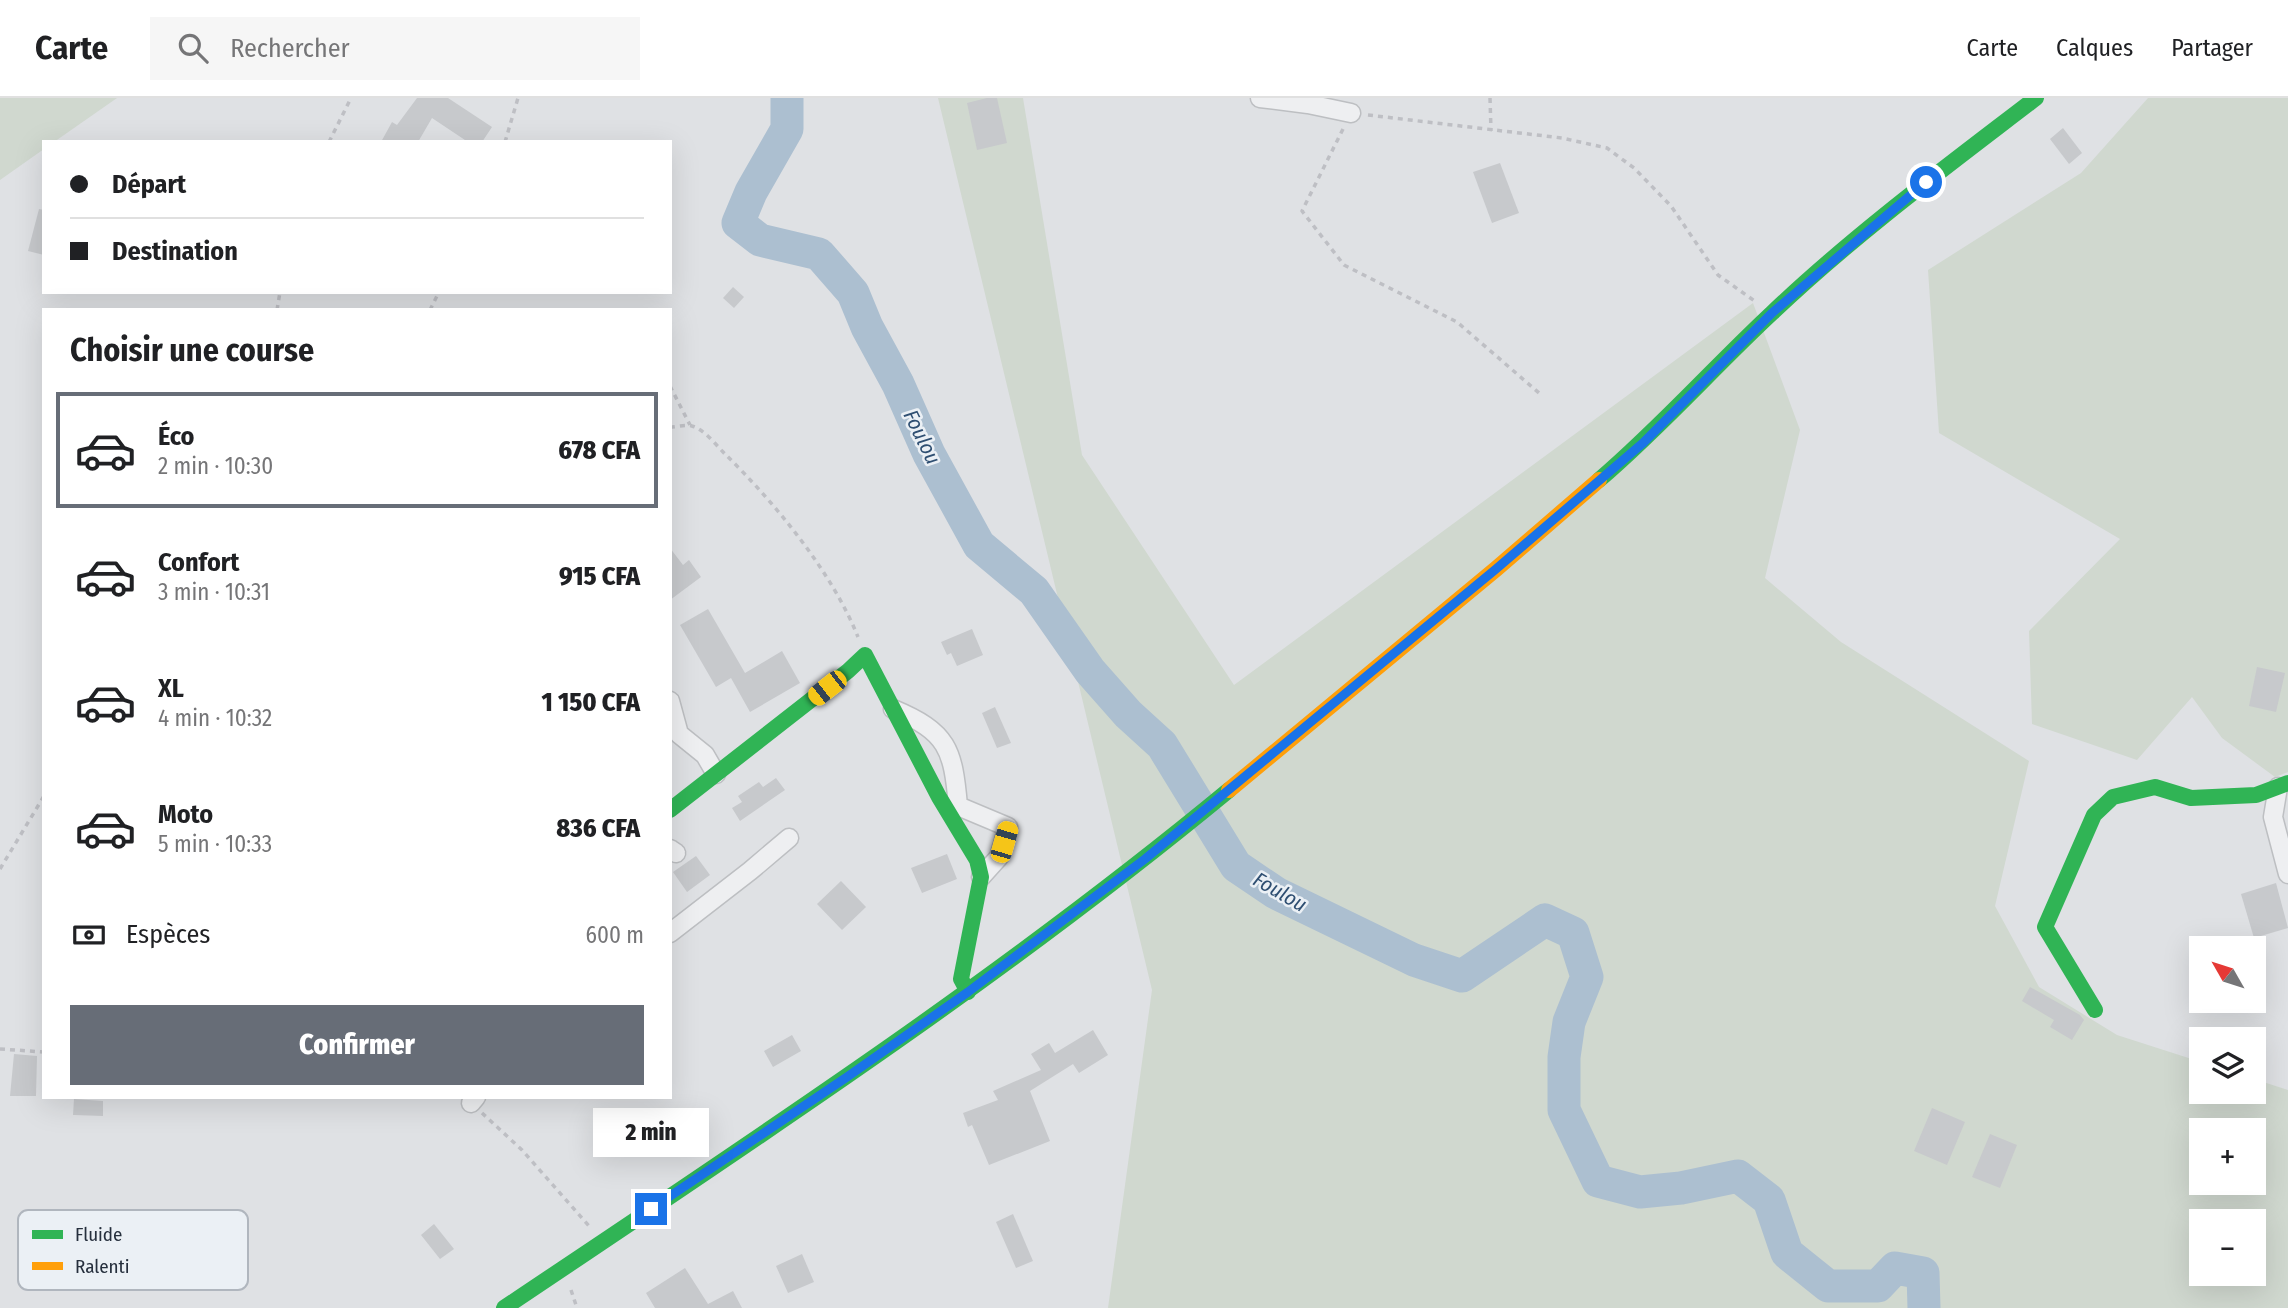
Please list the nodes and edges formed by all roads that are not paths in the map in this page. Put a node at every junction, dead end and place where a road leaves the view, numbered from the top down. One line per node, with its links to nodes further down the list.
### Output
1 (1260, 98): 3 (street)
2 (2036, 98): 14 (street)
3 (1308, 101): 4 (street)
4 (1350, 113)
5 (672, 709): 7 (street)
6 (893, 709): 7 (street); 12 (street); 12 (street)
7 (716, 774): 9 (street)
8 (2283, 785): 11 (street); 15 (street)
9 (672, 808)
10 (789, 838): 13 (street)
11 (2288, 874)
12 (981, 877): 14 (street)
13 (672, 931)
14 (968, 992): 16 (street)
15 (2095, 1010)
16 (504, 1308)

